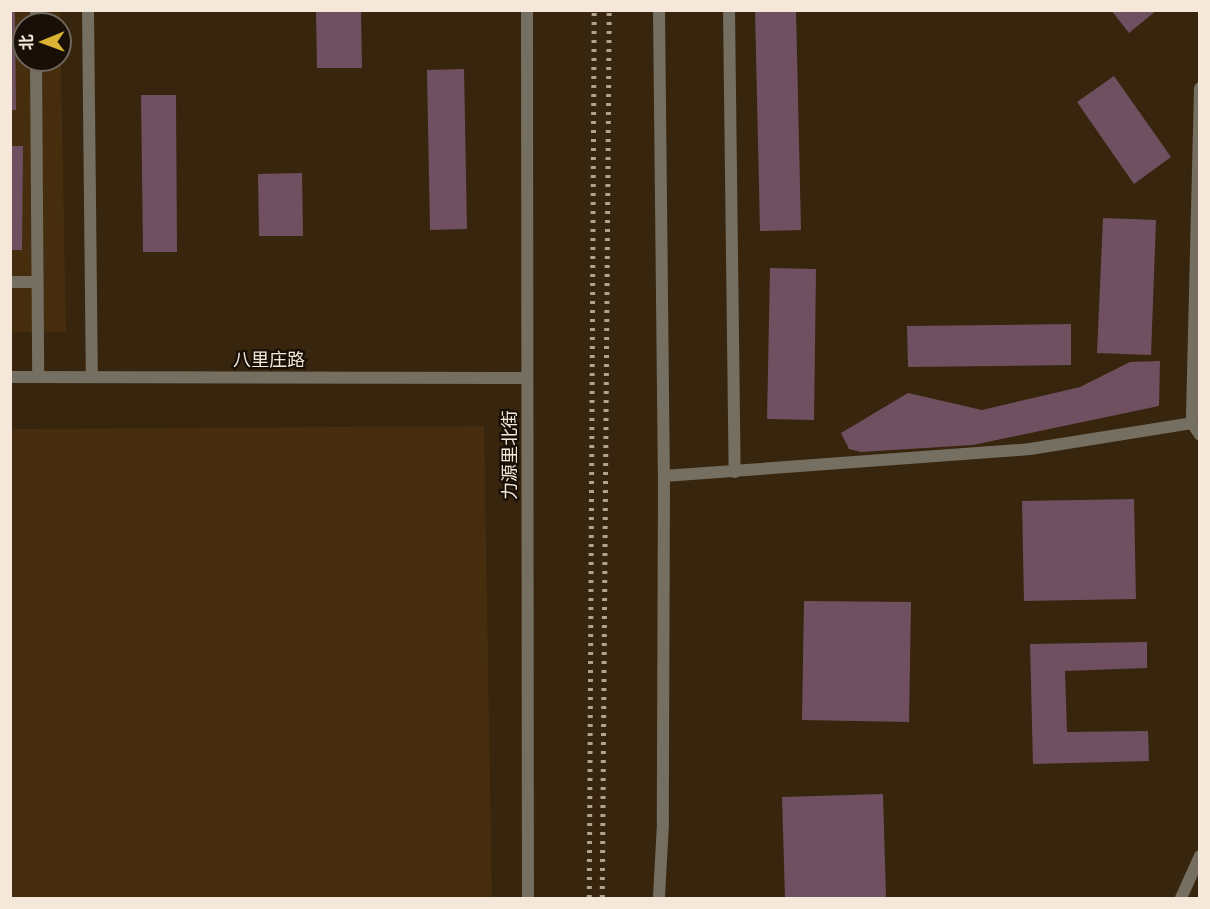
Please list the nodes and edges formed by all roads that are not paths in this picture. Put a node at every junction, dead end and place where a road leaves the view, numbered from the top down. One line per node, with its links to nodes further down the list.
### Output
1 (88, 10): 9 (street)
2 (527, 10): 12 (street, 力源里北街)
3 (659, 10): 16 (street)
4 (729, 10): 15 (street)
5 (36, 72): 8 (street)
6 (1200, 88): 13 (street)
7 (10, 282): 8 (street)
8 (37, 282): 11 (street)
9 (92, 376): 11 (street, 八里庄路); 12 (street, 八里庄路)
10 (10, 377): 11 (street, 八里庄路)
11 (38, 377)
12 (527, 378): 18 (street, 力源里北街)
13 (1192, 423): 14 (street); 15 (street)
14 (1200, 435)
15 (735, 472): 16 (street)
16 (664, 476): 19 (street)
17 (1200, 856): 20 (street)
18 (528, 898)
19 (659, 898)
20 (1181, 898)

